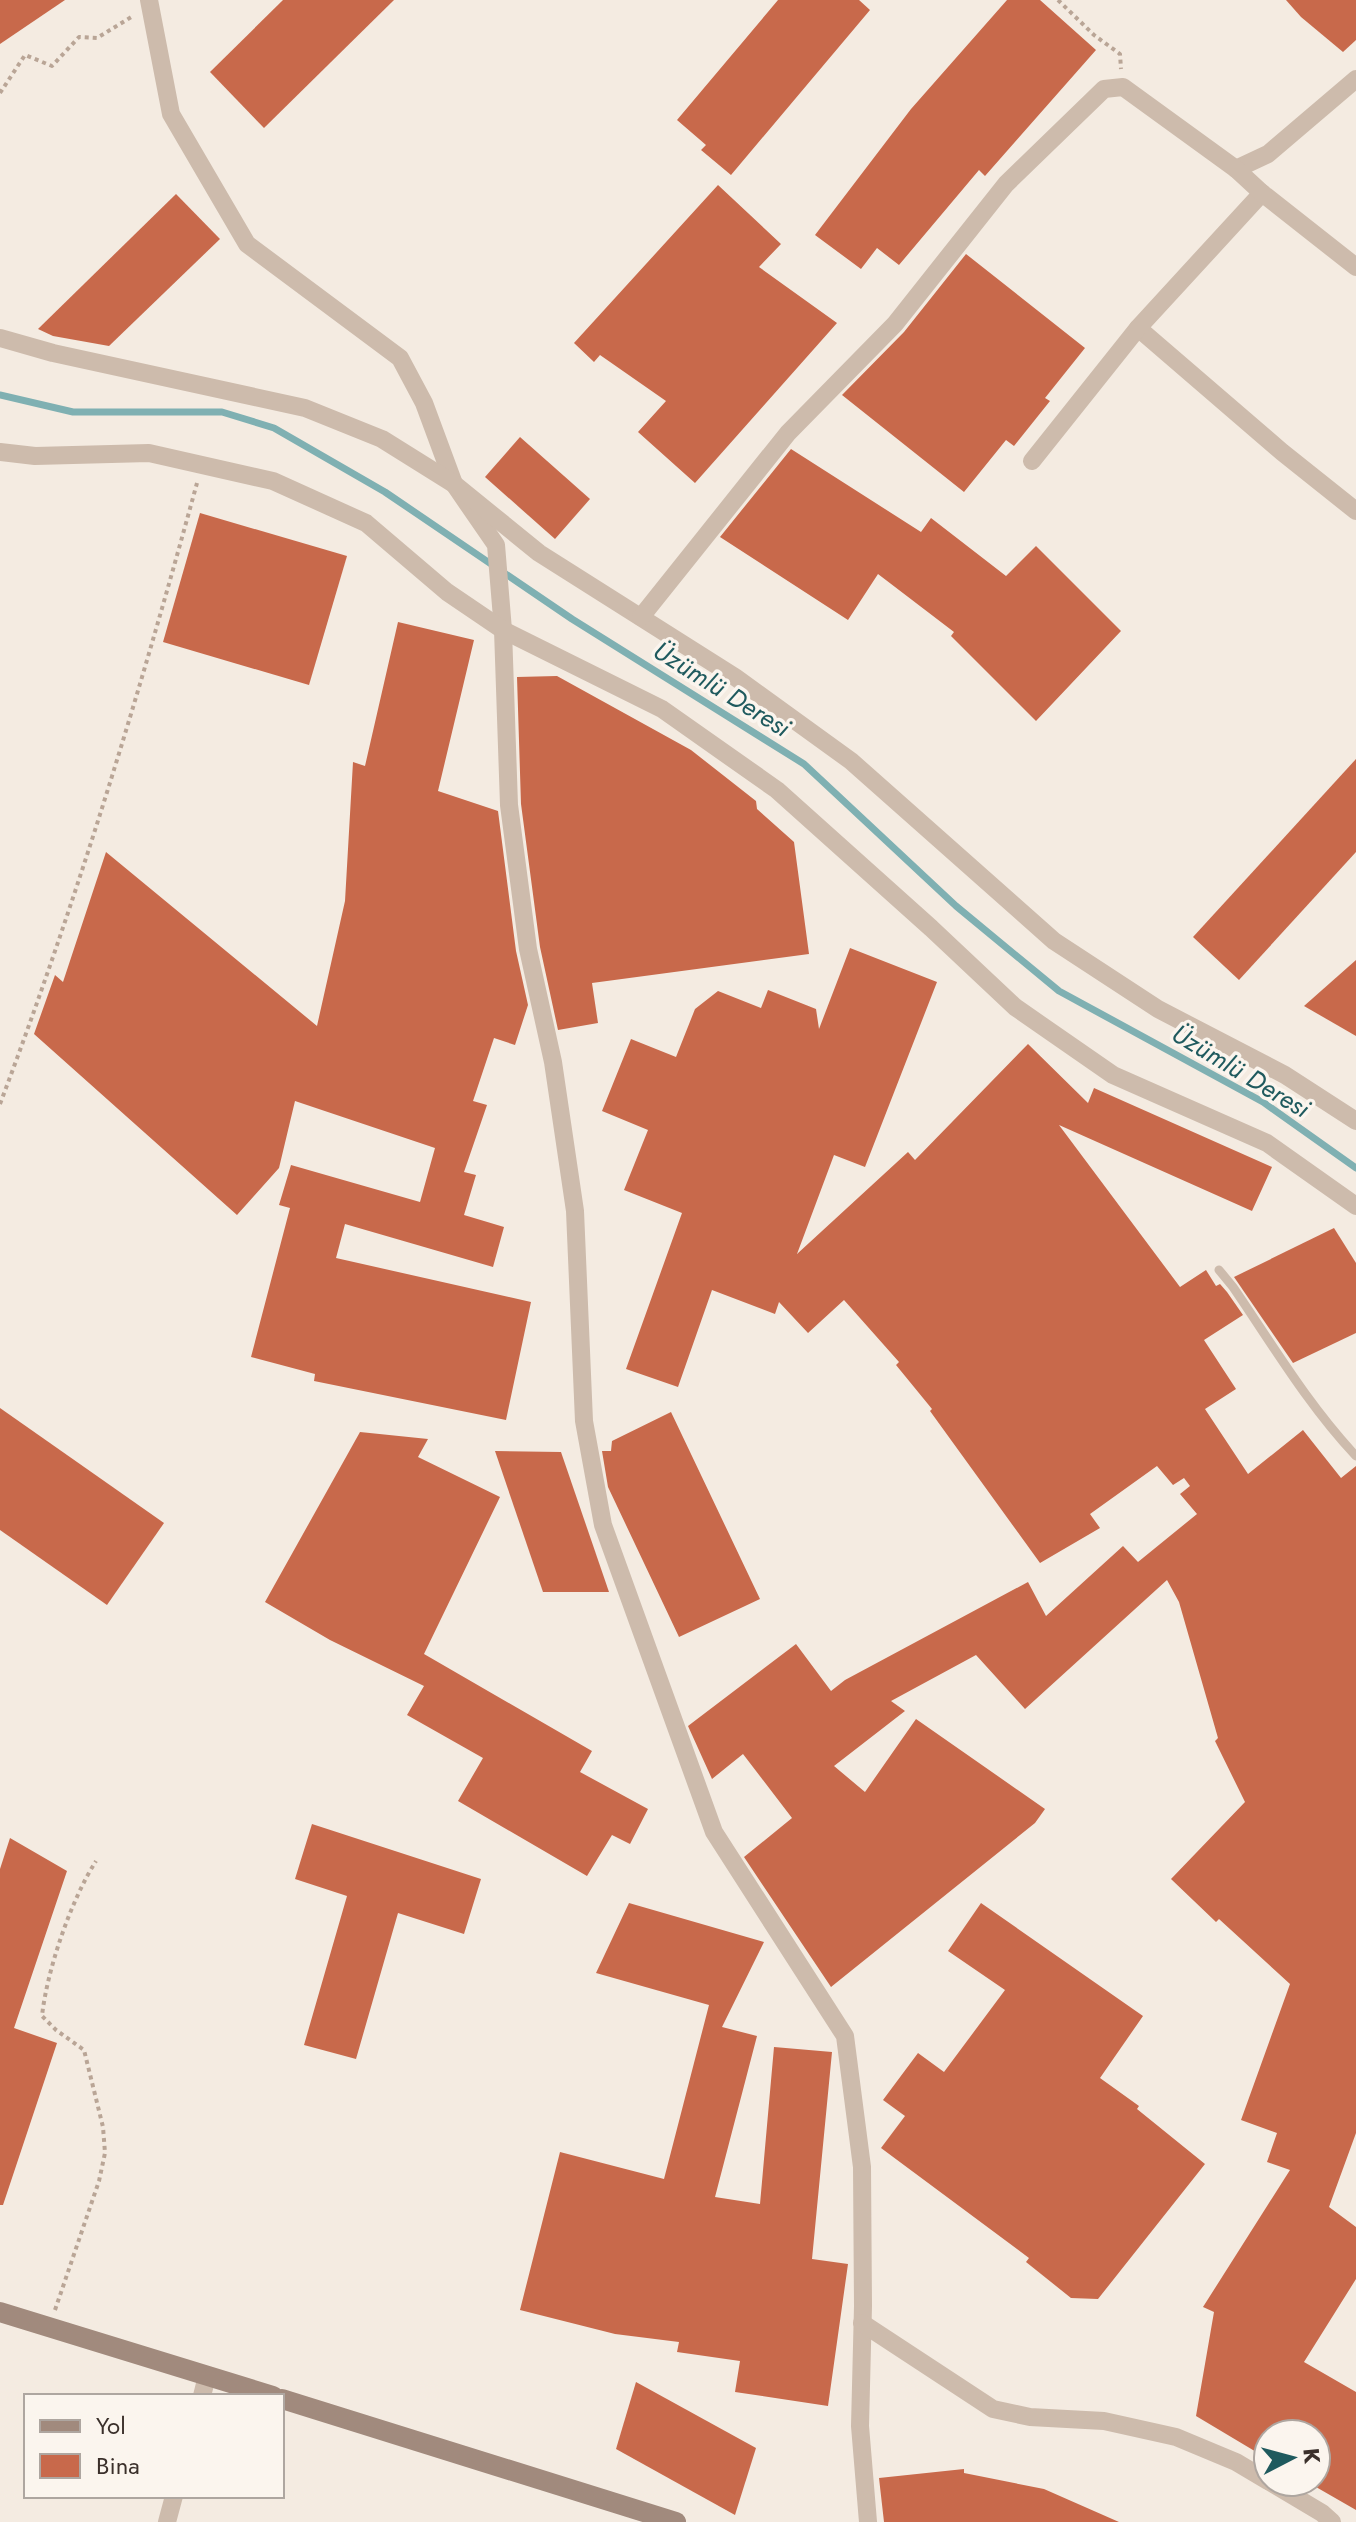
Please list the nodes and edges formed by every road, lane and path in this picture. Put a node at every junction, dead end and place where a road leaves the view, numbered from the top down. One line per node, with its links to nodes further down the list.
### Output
1 (1058, 0): 4 (path)
2 (149, 3): 5 (path); 14 (street)
3 (1356, 79): 6 (street)
4 (1123, 87): 6 (street); 16 (street)
5 (0, 93)
6 (1236, 169): 7 (street)
7 (1262, 193): 8 (street); 9 (street)
8 (1356, 267)
9 (1138, 328): 12 (street); 15 (street)
10 (0, 338): 14 (street)
11 (0, 452): 13 (street)
12 (1032, 461)
13 (202, 465): 17 (street); 18 (path)
14 (454, 484): 16 (street); 17 (street)
15 (1356, 511)
16 (641, 617): 19 (street)
17 (503, 630): 20 (street); 25 (street)
18 (0, 1104)
19 (1356, 1121)
20 (1356, 1206)
21 (1219, 1270): 22 (lane)
22 (1356, 1456)
23 (96, 1861): 26 (path)
24 (0, 2312): 26 (street)
25 (862, 2323): 31 (street); 36 (street)
26 (49, 2327): 27 (street)
27 (207, 2376): 28 (street); 29 (street)
28 (202, 2394)
29 (266, 2394)
30 (284, 2400): 35 (street)
31 (1252, 2471)
32 (173, 2498): 34 (street)
33 (1297, 2498): 37 (street)
34 (167, 2522)
35 (676, 2522)
36 (868, 2522)
37 (1332, 2522)

